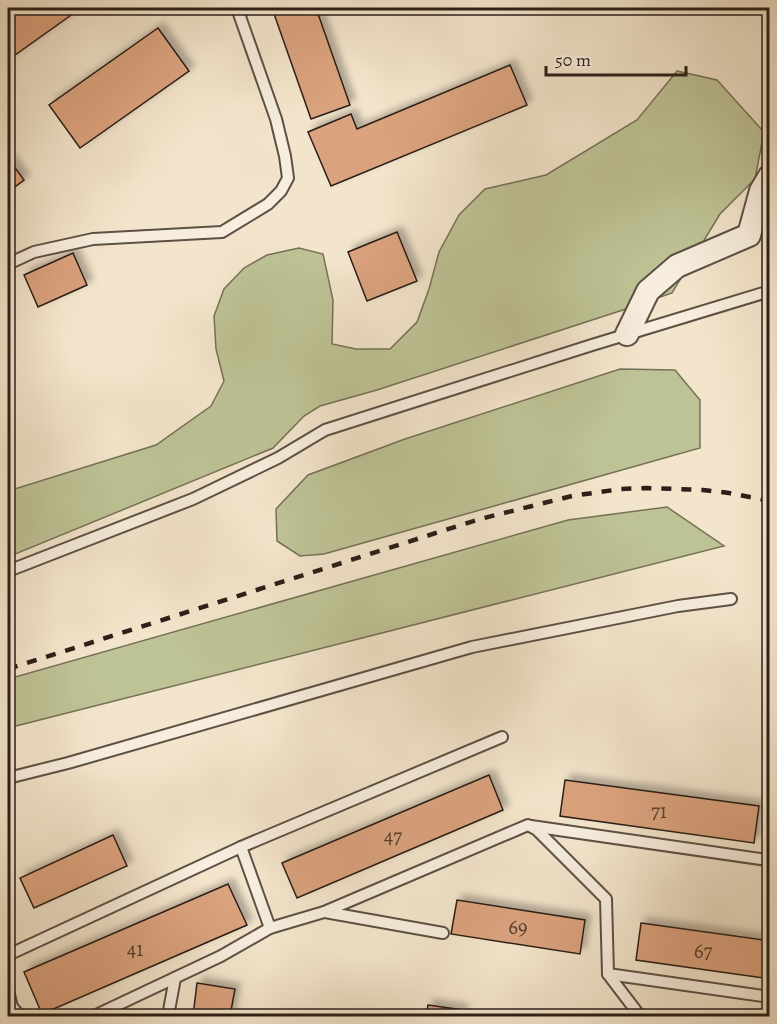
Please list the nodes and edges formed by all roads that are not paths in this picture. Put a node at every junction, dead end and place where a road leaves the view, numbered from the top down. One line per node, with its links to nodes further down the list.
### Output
1 (237, 8): 3 (lane)
2 (770, 176): 5 (street)
3 (8, 264)
4 (770, 291): 5 (lane)
5 (627, 334): 6 (lane)
6 (8, 571)
7 (731, 599): 9 (lane)
8 (502, 737): 11 (lane)
9 (8, 778)
10 (528, 825): 12 (lane); 13 (lane); 17 (lane)
11 (241, 847): 14 (lane); 16 (lane)
12 (767, 860)
13 (324, 912): 14 (lane); 15 (lane)
14 (270, 928): 18 (lane)
15 (443, 933)
16 (8, 955)
17 (608, 974): 20 (lane); 24 (lane)
18 (175, 978): 22 (lane); 23 (lane)
19 (8, 990): 21 (lane)
20 (770, 997)
21 (20, 1017)
22 (94, 1017)
23 (168, 1017)
24 (640, 1017)

